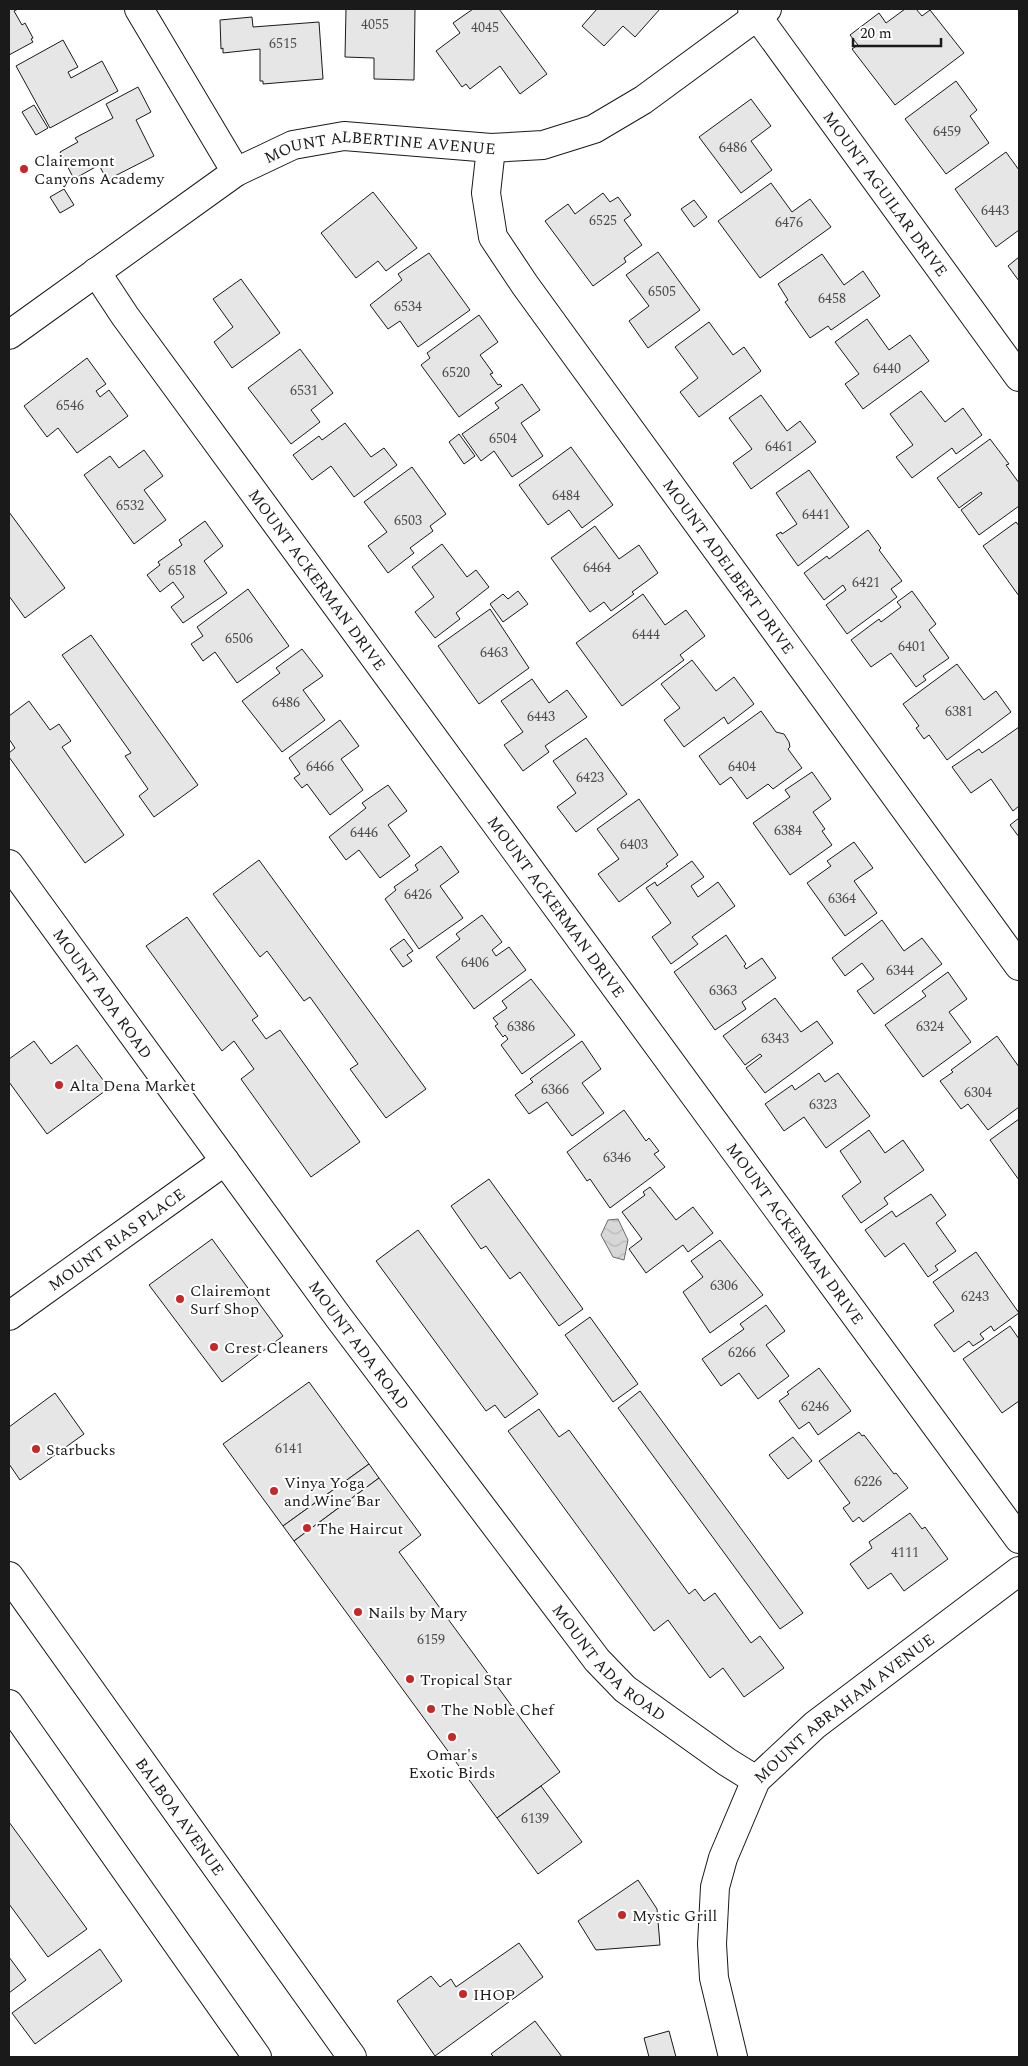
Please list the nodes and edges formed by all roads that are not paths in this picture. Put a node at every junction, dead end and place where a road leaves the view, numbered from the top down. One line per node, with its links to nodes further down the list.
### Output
1 (139, 9): 4 (street)
2 (758, 11): 3 (street, MOUNT ALBERTINE AVENUE); 7 (street, MOUNT AGUILAR DRIVE)
3 (491, 148): 4 (street, MOUNT ALBERTINE AVENUE); 9 (street, MOUNT ADELBERT DRIVE)
4 (236, 172): 5 (street, MOUNT ALBERTINE AVENUE)
5 (96, 272): 6 (street, MOUNT ALBERTINE AVENUE); 12 (street, MOUNT ACKERMAN DRIVE)
6 (9, 335)
7 (1019, 377)
8 (9, 864): 10 (street, MOUNT ADA ROAD)
9 (1019, 966)
10 (225, 1161): 11 (street, MOUNT RIAS PLACE); 16 (street, MOUNT ADA ROAD)
11 (9, 1316)
12 (1019, 1539)
13 (1019, 1571): 16 (street, MOUNT ABRAHAM AVENUE)
14 (9, 1576): 18 (street, BALBOA AVENUE)
15 (9, 1704): 17 (street)
16 (756, 1780): 19 (street, MOUNT ABRAHAM AVENUE)
17 (258, 2057)
18 (352, 2057)
19 (733, 2057)

